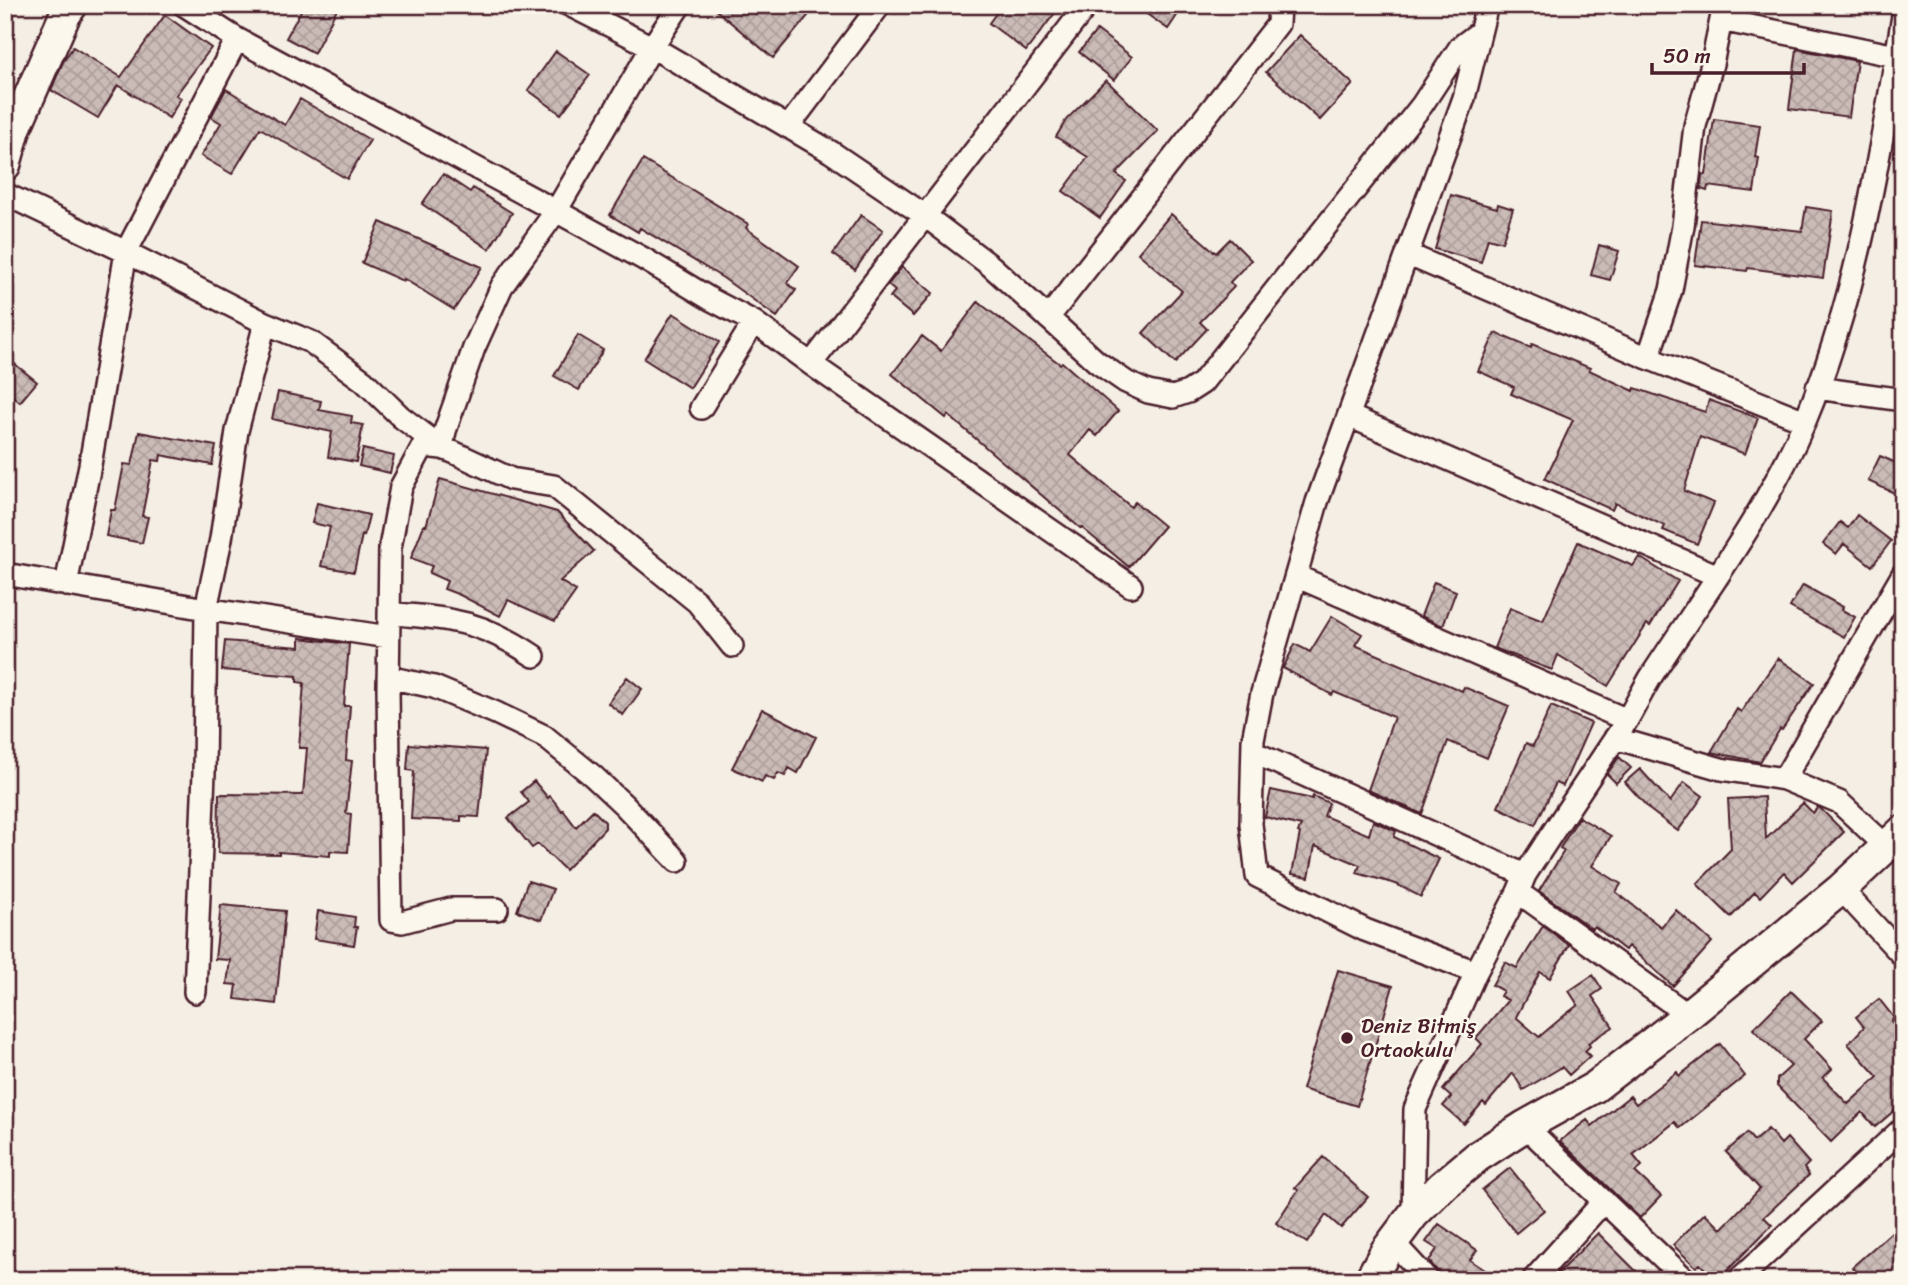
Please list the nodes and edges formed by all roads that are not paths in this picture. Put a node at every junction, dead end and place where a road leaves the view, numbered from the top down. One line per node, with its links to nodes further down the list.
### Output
1 (72, 5): 16 (street)
2 (184, 5): 12 (street)
3 (569, 5): 13 (street)
4 (680, 5): 13 (street)
5 (880, 5): 15 (street)
6 (1087, 5): 19 (street)
7 (1279, 5): 22 (street)
8 (1487, 5): 11 (street)
9 (1722, 13): 14 (street); 25 (street)
10 (1903, 16): 14 (street)
11 (1480, 32): 21 (street); 22 (street)
12 (237, 39): 18 (street); 20 (street)
13 (652, 47): 15 (street); 18 (street)
14 (1896, 56): 27 (street)
15 (788, 127): 19 (street)
16 (5, 165)
17 (5, 194): 20 (street)
18 (556, 211): 23 (street); 32 (street)
19 (924, 215): 22 (street); 26 (street)
20 (126, 252): 24 (street); 37 (street)
21 (1408, 254): 25 (street); 30 (street)
22 (1048, 317)
23 (754, 322): 26 (street); 29 (street)
24 (265, 323): 32 (street); 39 (street)
25 (1648, 358): 31 (street)
26 (811, 364): 38 (street)
27 (1817, 388): 28 (street); 31 (street)
28 (1903, 400)
29 (701, 408)
30 (1349, 416): 35 (street); 36 (street)
31 (1805, 421): 36 (street)
32 (442, 448): 40 (street); 42 (street)
33 (5, 574): 37 (street)
34 (1903, 574): 47 (street)
35 (1296, 576): 45 (street); 46 (street)
36 (1718, 576): 45 (street)
37 (66, 585): 39 (street)
38 (1131, 586)
39 (206, 609): 41 (street); 55 (street)
40 (389, 613): 41 (street); 43 (street)
41 (388, 637): 44 (street)
42 (732, 646)
43 (534, 656)
44 (388, 677): 49 (street); 52 (street)
45 (1621, 729): 47 (street); 50 (street)
46 (1253, 752): 50 (street); 54 (street)
47 (1784, 779): 48 (street)
48 (1894, 839): 51 (street)
49 (677, 861)
50 (1522, 884): 54 (street); 56 (street)
51 (1841, 888): 53 (street); 56 (street)
52 (497, 909)
53 (1903, 956)
54 (1476, 972): 60 (street)
55 (195, 992)
56 (1688, 1015): 57 (street)
57 (1525, 1126): 59 (street); 60 (street)
58 (1903, 1128): 66 (street)
59 (1604, 1201): 64 (street); 65 (street)
60 (1413, 1215): 61 (street)
61 (1393, 1242): 62 (street); 63 (street)
62 (1370, 1280)
63 (1429, 1280)
64 (1533, 1280)
65 (1686, 1280)
66 (1738, 1280)

